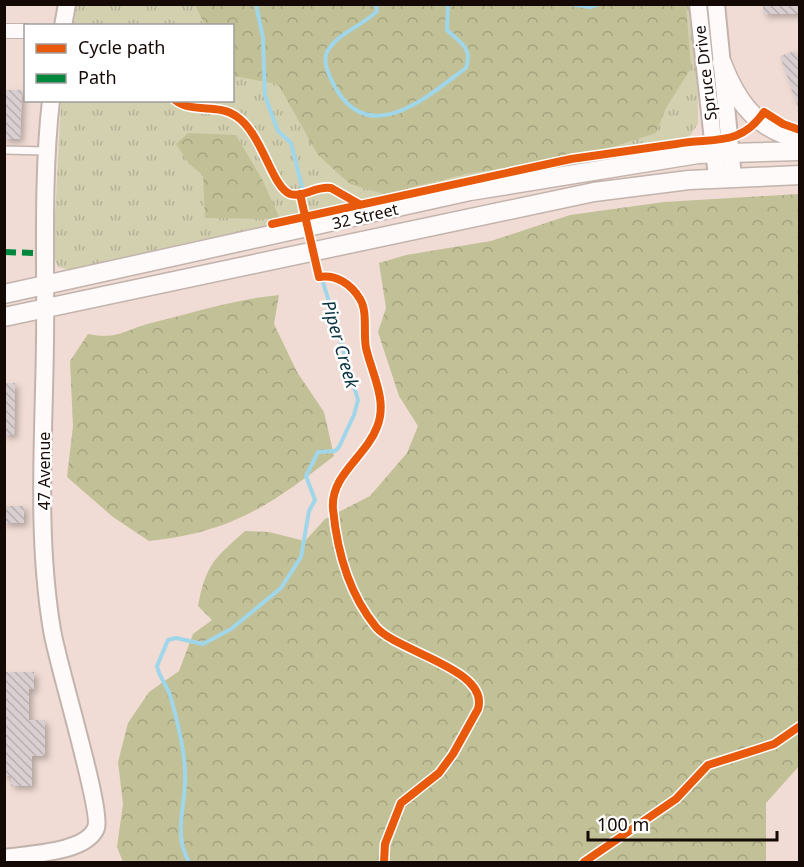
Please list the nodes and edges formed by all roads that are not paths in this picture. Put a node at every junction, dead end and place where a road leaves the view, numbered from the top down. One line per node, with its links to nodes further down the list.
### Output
1 (67, 4): 4 (street)
2 (698, 4): 13 (street, Spruce Drive)
3 (716, 4): 7 (street, Spruce Drive)
4 (63, 24)
5 (4, 31): 6 (street)
6 (24, 31)
7 (722, 63): 9 (main road); 13 (street, Spruce Drive)
8 (51, 102): 11 (street, 47 Avenue)
9 (800, 139)
10 (4, 150): 11 (lane)
11 (46, 151): 16 (street, 47 Avenue)
12 (800, 151): 13 (main road, 32 Street)
13 (723, 153): 15 (street, Spruce Drive); 16 (main road, 32 Street)
14 (800, 176): 15 (main road, 32 Street)
15 (725, 177): 18 (main road, 32 Street)
16 (46, 285): 17 (main road, 32 Street); 18 (street, 47 Avenue)
17 (4, 294)
18 (45, 308): 19 (main road, 32 Street); 20 (street, 47 Avenue)
19 (4, 317)
20 (4, 858)

